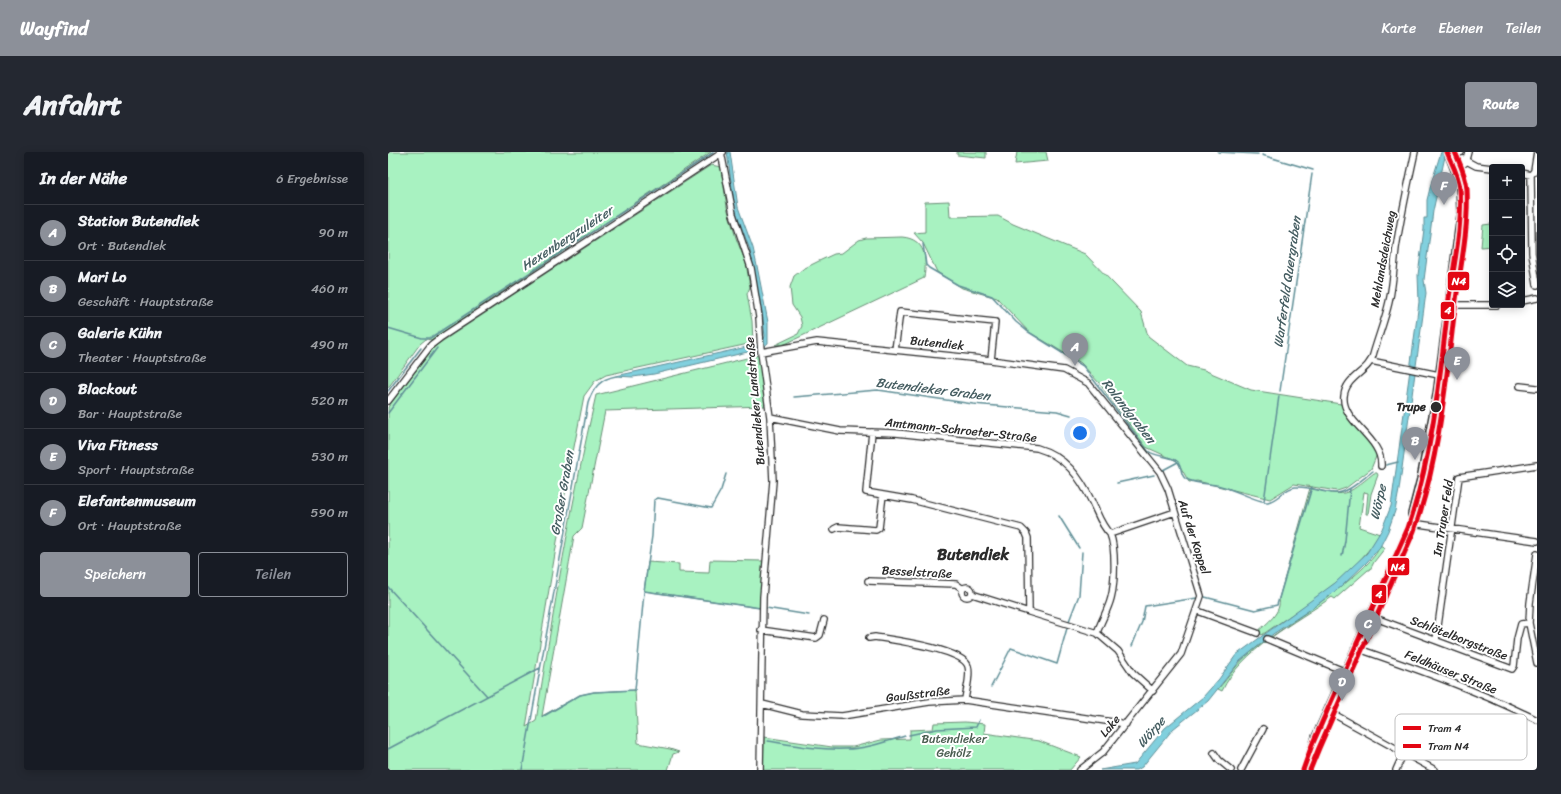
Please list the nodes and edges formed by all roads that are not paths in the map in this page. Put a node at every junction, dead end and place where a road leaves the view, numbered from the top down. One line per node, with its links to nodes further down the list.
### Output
1 (722, 152): 16 (street, Butendieker Landstraße); 23 (street)
2 (1414, 152): 18 (street, Mehlandsdeichweg)
3 (1448, 152): 6 (street)
4 (1537, 152): 9 (street)
5 (1466, 157): 6 (street); 7 (street)
6 (1454, 165): 13 (street)
7 (1489, 168)
8 (1525, 174): 9 (street)
9 (1531, 175): 10 (street)
10 (1537, 286)
11 (1537, 298): 12 (street)
12 (1525, 300)
13 (1450, 305): 14 (street); 19 (street)
14 (1489, 305)
15 (895, 350): 16 (street, Butendiek); 17 (street, Butendiek); 17 (street)
16 (761, 352): 24 (street, Butendieker Landstraße)
17 (991, 360): 22 (street, Butendiek)
18 (1371, 361): 19 (street); 27 (street, Mehlandsdeichweg)
19 (1439, 375): 30 (street)
20 (1520, 386): 21 (street)
21 (1537, 388)
22 (1101, 398): 29 (street, Auf der Koppel)
23 (388, 401)
24 (770, 417): 25 (street, Amtmann-Schroeter-Straße); 42 (street, Butendieker Landstraße)
25 (872, 432): 28 (street); 33 (street, Amtmann-Schroeter-Straße)
26 (1537, 465): 31 (street, Im Truper Feld)
27 (1381, 466)
28 (883, 495): 32 (street); 38 (street)
29 (1175, 512): 33 (street); 37 (street, Auf der Koppel)
30 (1412, 523): 31 (street); 39 (street)
31 (1452, 528): 34 (street); 47 (street, Im Truper Feld)
32 (834, 529)
33 (1110, 534): 43 (street)
34 (1537, 541)
35 (1537, 554): 41 (street)
36 (868, 581): 38 (street, Besselstraße)
37 (1198, 611): 44 (street); 52 (street, Auf der Koppel)
38 (1029, 612): 43 (street, Besselstraße)
39 (1370, 616): 47 (street, Schlötelborgstraße); 48 (street)
40 (824, 620): 42 (street)
41 (1529, 623): 47 (street, Schlötelborgstraße); 49 (street)
42 (761, 630): 54 (street, Butendieker Landstraße)
43 (1097, 633): 52 (street)
44 (1257, 633)
45 (869, 638): 53 (street)
46 (1267, 639): 51 (street)
47 (1436, 640)
48 (1356, 648): 51 (street); 56 (street, Feldhäuser Straße)
49 (1536, 654): 50 (street)
50 (1537, 663)
51 (1346, 672): 55 (street)
52 (1153, 691): 59 (street, Lake)
53 (965, 700): 54 (street, Gaußstraße); 59 (street, Gaußstraße)
54 (762, 704): 65 (street, Butendieker Landstraße)
55 (1328, 711): 61 (street); 69 (street)
56 (1525, 714)
57 (1527, 715): 58 (street, Feldhäuser Straße)
58 (1537, 720)
59 (1126, 724): 66 (street, Lake)
60 (1263, 729): 68 (street)
61 (1395, 747)
62 (1214, 753): 67 (street)
63 (1400, 760): 70 (street)
64 (1418, 760): 71 (street)
65 (760, 770)
66 (1080, 770)
67 (1232, 770)
68 (1242, 770)
69 (1305, 770)
70 (1396, 770)
71 (1435, 770)

